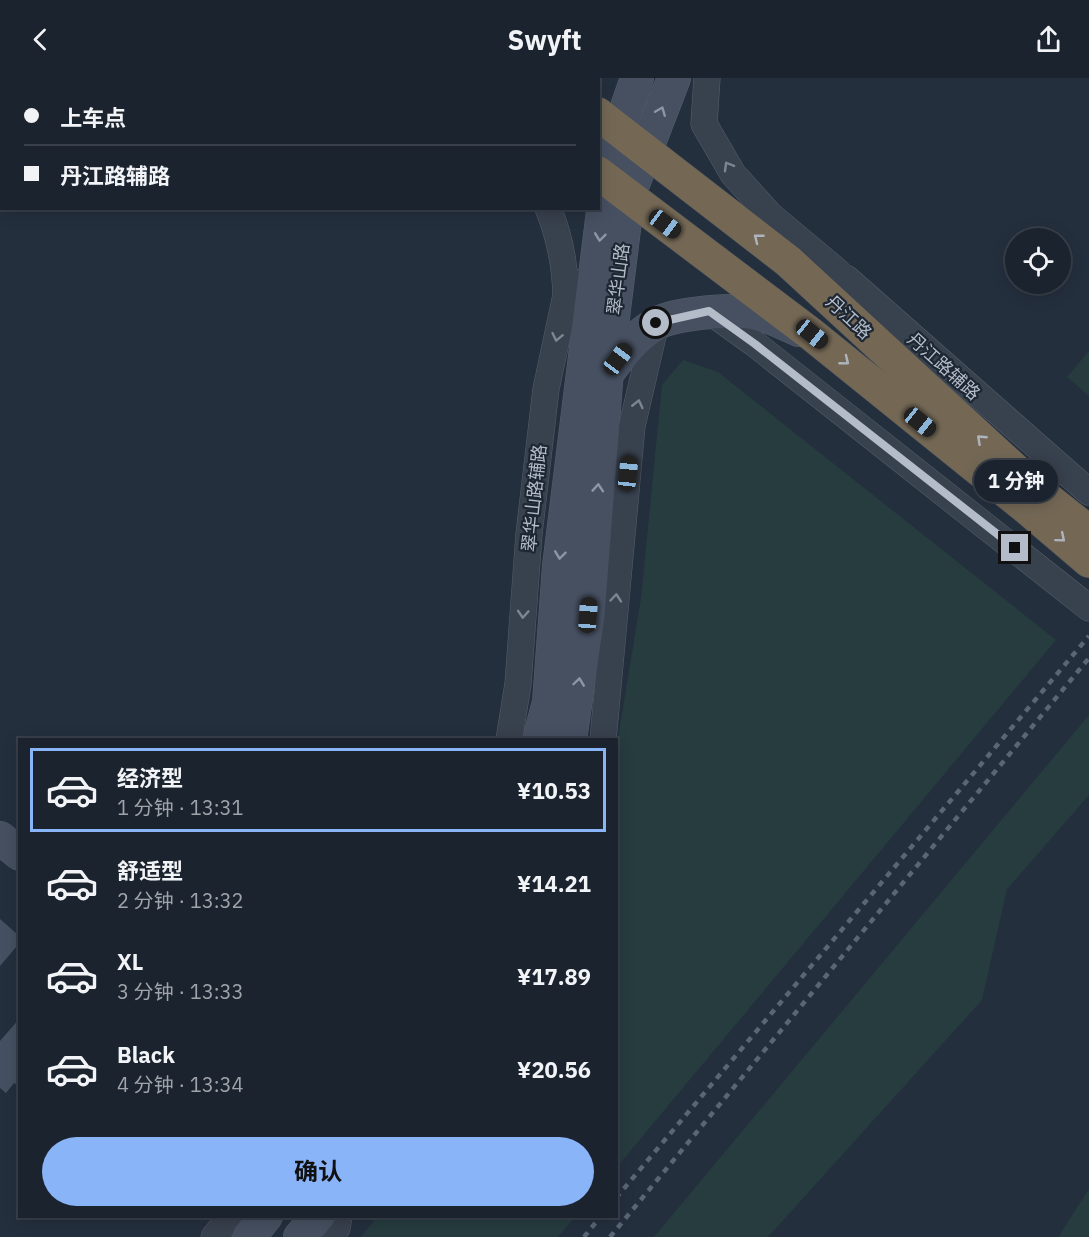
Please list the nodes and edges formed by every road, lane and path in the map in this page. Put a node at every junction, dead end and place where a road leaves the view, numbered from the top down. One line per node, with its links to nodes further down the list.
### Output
1 (637, 78): 4 (main road, 翠华山路)
2 (674, 78): 5 (main road, 翠华山路, one-way to 2)
3 (707, 78): 10 (street, one-way to 3)
4 (609, 122): 5 (highway, 丹江路); 6 (main road, 翠华山路)
5 (645, 151): 6 (main road, 翠华山路); 8 (highway, 丹江路, one-way to 5)
6 (611, 183): 9 (main road, 翠华山路, one-way to 9); 14 (highway, 丹江路); 15 (main road, 翠华山路)
7 (549, 210): 11 (street, 翠华山路辅路)
8 (788, 261): 10 (street, 丹江路辅路); 17 (highway, 丹江路, one-way to 8)
9 (595, 274): 11 (street); 21 (main road, 翠华山路, one-way to 21)
10 (846, 278): 16 (street, 丹江路辅路)
11 (566, 295): 20 (street, 翠华山路辅路, one-way to 20)
12 (709, 311): 13 (main road); 14 (main road); 19 (street)
13 (656, 323): 15 (main road); 23 (street, one-way to 13)
14 (812, 334): 18 (highway, 丹江路, one-way to 18)
15 (606, 375): 22 (main road, 翠华山路, one-way to 15)
16 (1089, 492)
17 (1089, 532)
18 (1089, 561)
19 (1089, 608)
20 (509, 738)
21 (540, 738)
22 (570, 738)
23 (603, 738)
24 (0, 838): 25 (main road)
25 (18, 852)
26 (229, 1218): 30 (street)
27 (264, 1218): 31 (main road)
28 (316, 1218): 32 (main road)
29 (339, 1218): 33 (street)
30 (214, 1237)
31 (249, 1237)
32 (300, 1237)
33 (329, 1237)

